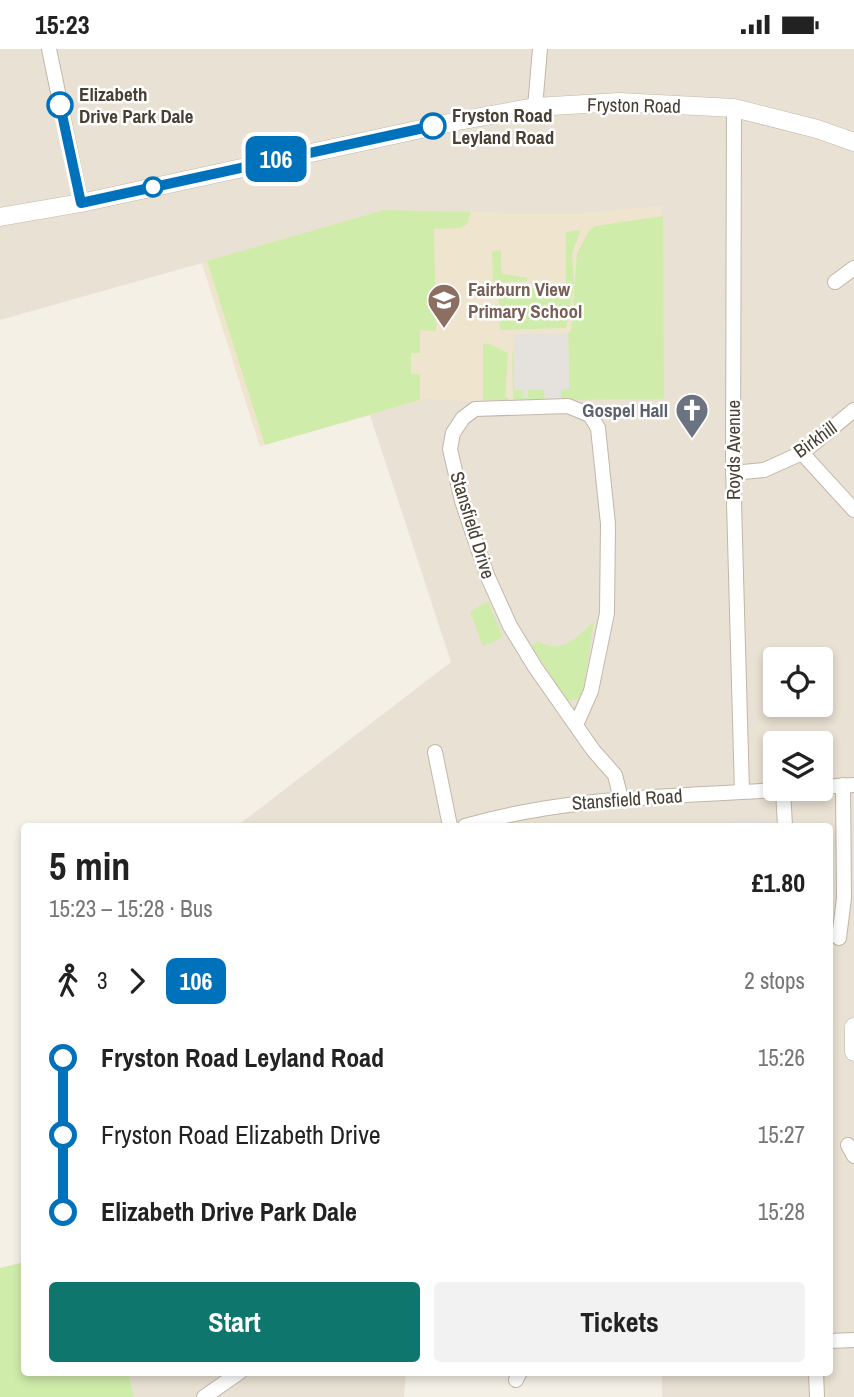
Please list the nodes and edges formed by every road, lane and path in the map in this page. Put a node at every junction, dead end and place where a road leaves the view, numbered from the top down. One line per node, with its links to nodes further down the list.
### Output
1 (49, 49): 6 (street)
2 (540, 49): 3 (street)
3 (535, 107): 4 (street, Fryston Road); 6 (street, Fryston Road)
4 (734, 108): 5 (street, Fryston Road); 12 (street, Royds Avenue)
5 (854, 142)
6 (81, 203): 7 (street, Fryston Road)
7 (0, 217)
8 (854, 268): 9 (street)
9 (835, 282)
10 (854, 410): 11 (street, Birkhill)
11 (802, 453): 12 (street, Birkhill); 13 (street)
12 (733, 473): 18 (street, Royds Avenue)
13 (854, 510)
14 (576, 725): 14 (street, Stansfield Drive); 19 (street, Stansfield Drive)
15 (435, 752): 22 (street)
16 (849, 785): 24 (street)
17 (763, 791): 18 (street, Stansfield Road)
18 (742, 792): 19 (street, Stansfield Road)
19 (621, 799): 21 (street, Stansfield Road)
20 (784, 801): 23 (street)
21 (498, 821)
22 (449, 823)
23 (785, 823)
24 (839, 938)
25 (854, 1027): 26 (street)
26 (854, 1052)
27 (854, 1340): 28 (street)
28 (833, 1341)
29 (234, 1376): 31 (street)
30 (816, 1376): 32 (street)
31 (204, 1397)
32 (817, 1397)

